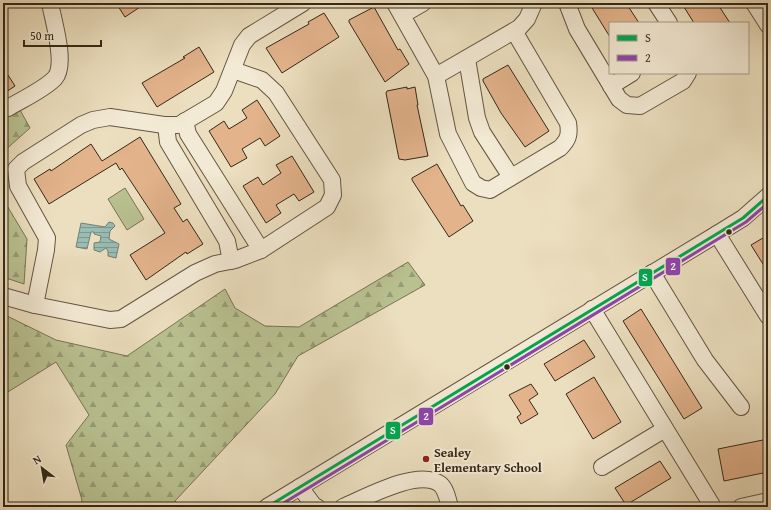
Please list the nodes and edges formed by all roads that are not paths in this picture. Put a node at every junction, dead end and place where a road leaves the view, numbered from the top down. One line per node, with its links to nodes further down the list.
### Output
1 (50, 3): 18 (street)
2 (303, 3): 13 (street)
3 (423, 3): 8 (street)
4 (534, 3): 11 (street)
5 (567, 3): 17 (street)
6 (656, 3): 9 (street)
7 (754, 3): 10 (street)
8 (399, 9): 16 (street)
9 (668, 22)
10 (768, 25)
11 (514, 31): 12 (street); 21 (street)
12 (467, 59): 16 (street); 21 (street)
13 (233, 70): 19 (street); 24 (street)
14 (630, 74): 17 (street)
15 (687, 74): 17 (street)
16 (436, 76): 21 (street)
17 (611, 86)
18 (8, 108)
19 (185, 121): 20 (street); 24 (street)
20 (166, 125): 25 (street); 28 (street)
21 (511, 177)
22 (768, 196): 23 (street)
23 (717, 234): 26 (street); 30 (street)
24 (261, 250): 25 (street)
25 (231, 261): 28 (street)
26 (652, 273): 29 (street); 31 (street)
27 (3, 296): 28 (street)
28 (35, 305)
29 (592, 309): 32 (street); 34 (street)
30 (768, 316)
31 (741, 407)
32 (665, 429): 33 (street); 40 (street)
33 (602, 466)
34 (300, 487): 37 (street); 38 (street)
35 (768, 501): 41 (street)
36 (354, 506): 39 (street)
37 (267, 507)
38 (317, 507)
39 (450, 507)
40 (713, 507)
41 (741, 507)

